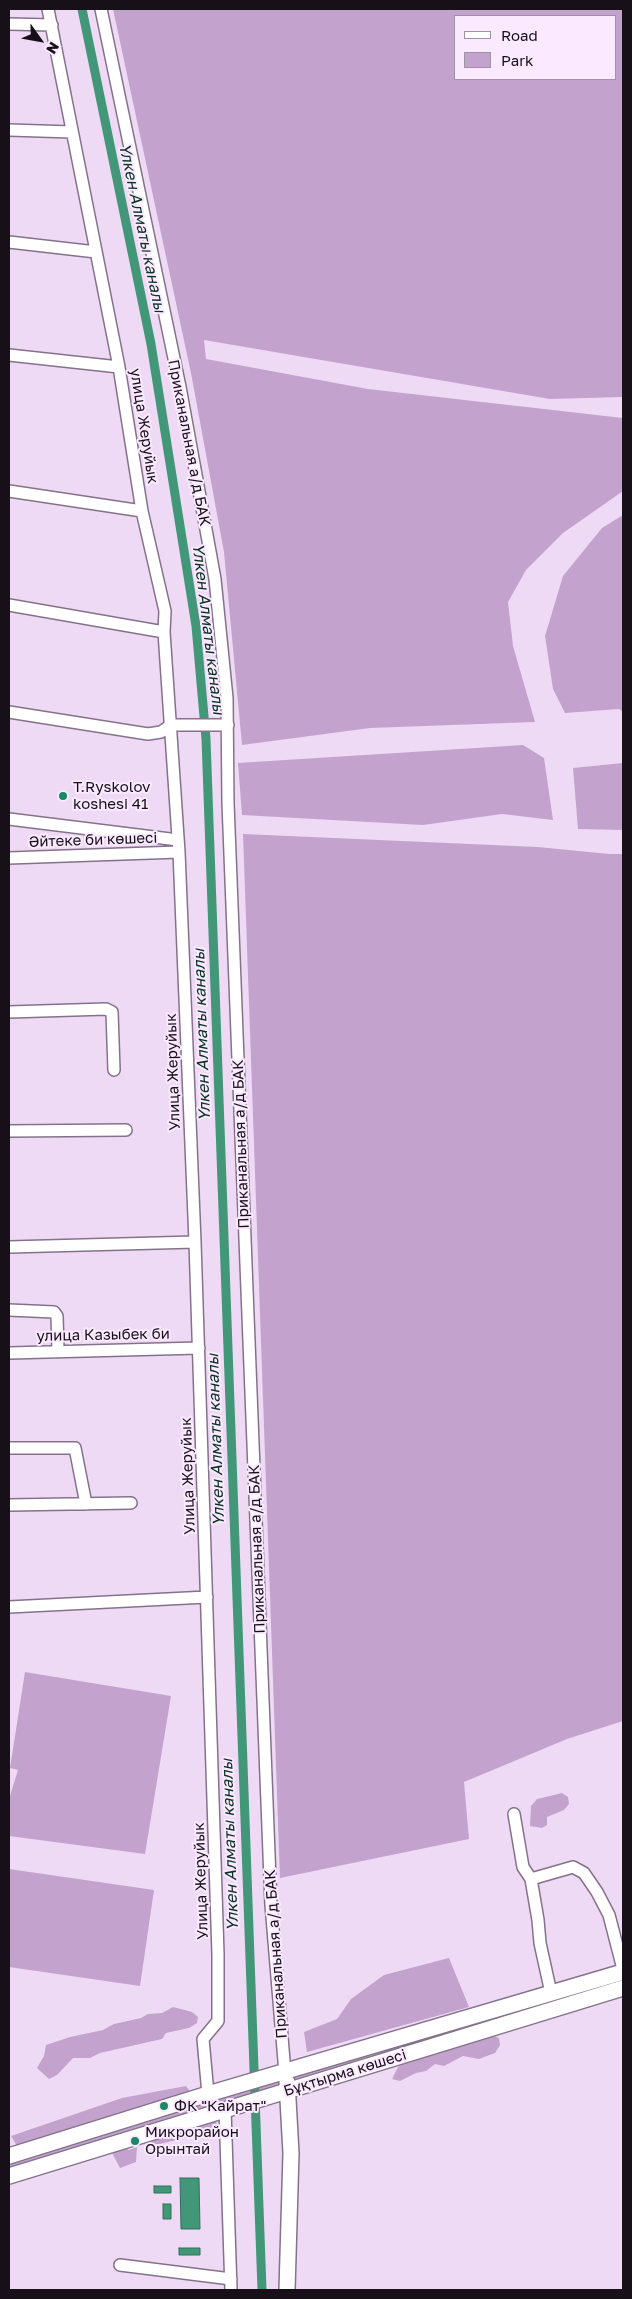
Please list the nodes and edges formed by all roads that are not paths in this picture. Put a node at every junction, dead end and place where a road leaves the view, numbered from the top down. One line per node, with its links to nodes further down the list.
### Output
1 (48, 9): 4 (street, улица Жеруйык)
2 (102, 9): 17 (street, Приканальная а/д БАК)
3 (9, 24): 4 (street)
4 (52, 25): 6 (street, улица Жеруйык)
5 (9, 130): 6 (street)
6 (72, 132): 8 (street, улица Жеруйык)
7 (9, 242): 8 (street)
8 (96, 252): 10 (street, улица Жеруйык)
9 (9, 355): 10 (street)
10 (119, 367): 12 (street, улица Жеруйык)
11 (9, 491): 12 (street)
12 (142, 512): 14 (street, улица Жеруйык)
13 (9, 606): 14 (street)
14 (164, 632): 16 (street, улица Жеруйык)
15 (9, 712): 16 (street)
16 (175, 725): 17 (street); 19 (street, улица Жеруйык)
17 (228, 725): 45 (street, Приканальная а/д БАК)
18 (9, 819): 19 (street)
19 (178, 840): 20 (street, улица Жеруйык)
20 (179, 852): 21 (street, Әйтеке би көшесі); 26 (street, Улица Жеруйык)
21 (9, 858)
22 (9, 1012): 23 (street)
23 (114, 1070)
24 (126, 1130): 25 (street)
25 (9, 1131)
26 (195, 1242): 27 (street); 29 (street, Улица Жеруйык)
27 (9, 1247)
28 (9, 1310): 30 (street)
29 (198, 1348): 30 (street, улица Казыбек би); 36 (street, Улица Жеруйык)
30 (58, 1351): 31 (street, улица Казыбек би)
31 (9, 1353)
32 (9, 1448): 34 (street)
33 (131, 1503): 34 (street)
34 (86, 1504): 35 (street)
35 (9, 1505)
36 (207, 1597): 37 (street); 47 (street, Улица Жеруйык)
37 (9, 1607)
38 (514, 1814): 39 (street)
39 (531, 1879): 40 (street); 42 (street)
40 (623, 1970): 42 (main road, Бұқтырма көшесі)
41 (623, 1988): 44 (main road, Бұқтырма көшесі)
42 (551, 1993): 43 (main road, Бұқтырма көшесі)
43 (482, 2015): 44 (main road); 45 (main road, Бұқтырма көшесі)
44 (486, 2030): 46 (main road, Бұқтырма көшесі)
45 (281, 2074): 46 (main road, Приканальная а/д БАК); 47 (main road, Бұқтырма көшесі)
46 (288, 2091): 48 (main road, Бұқтырма көшесі); 53 (main road, Приканальная а/д БАК)
47 (208, 2094): 49 (main road, Бұқтырма көшесі)
48 (229, 2107): 50 (main road, Бұқтырма көшесі); 52 (street)
49 (9, 2156)
50 (9, 2176)
51 (120, 2265): 52 (street)
52 (231, 2285)
53 (287, 2290)

